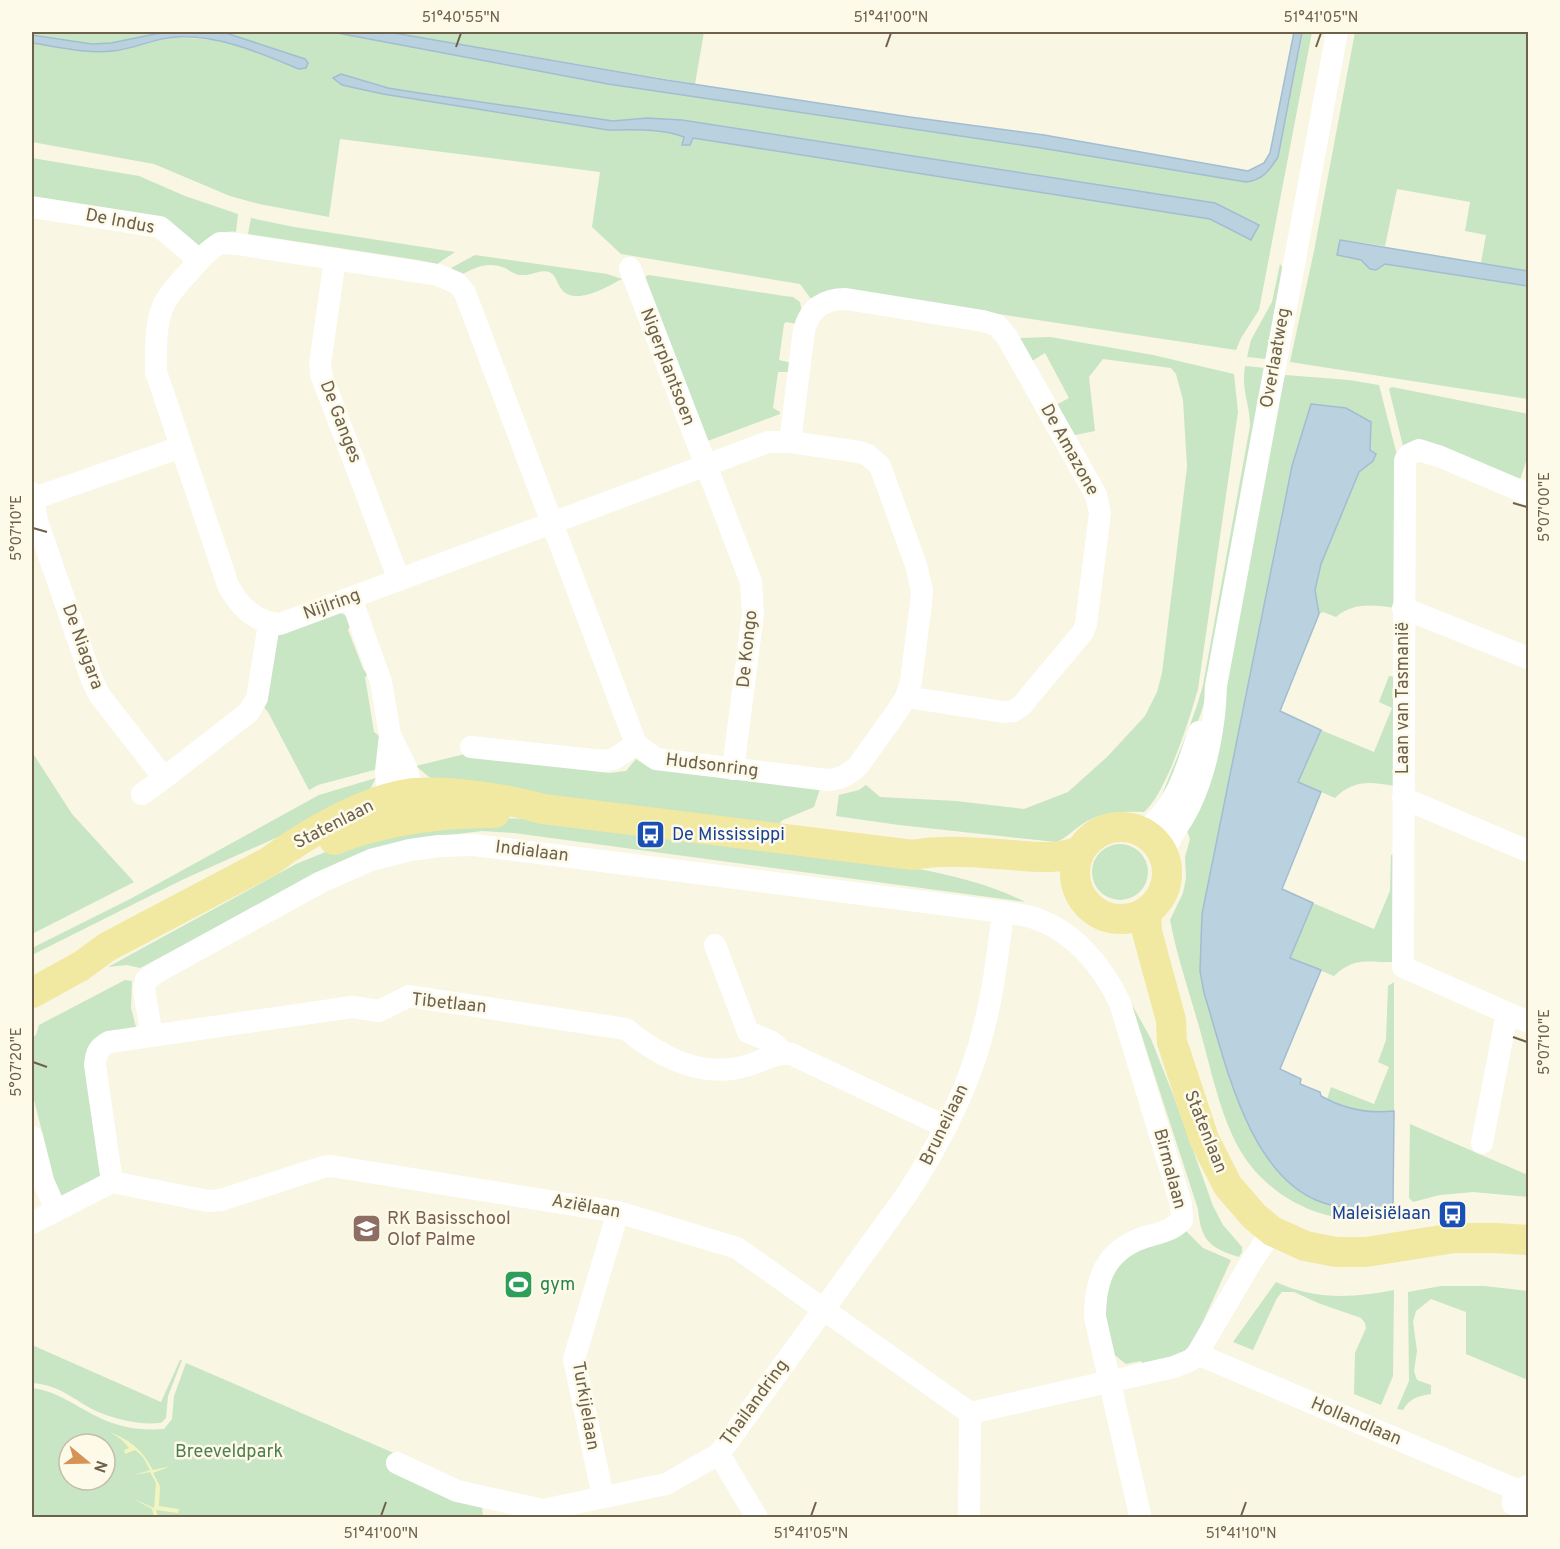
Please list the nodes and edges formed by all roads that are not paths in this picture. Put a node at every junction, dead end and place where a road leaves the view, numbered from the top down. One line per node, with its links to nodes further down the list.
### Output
1 (1337, 32): 17 (street, Overlaatweg)
2 (32, 207): 4 (street, De Indus)
3 (335, 259): 4 (street); 11 (street); 12 (street, De Ganges)
4 (199, 260): 7 (street)
5 (630, 268): 8 (street, Nigerplantsoen)
6 (790, 442): 8 (street, Hudsonring); 18 (street, Hudsonring); 18 (street, De Amazone)
7 (181, 447): 10 (street); 15 (street)
8 (706, 465): 11 (street, Hudsonring); 21 (street, De Kongo)
9 (1528, 494): 14 (street, Laan van Tasmanië)
10 (32, 497): 22 (street, De Niagara)
11 (552, 523): 12 (street, Nijlring); 19 (street)
12 (399, 579): 13 (street, Nijlring)
13 (351, 598): 15 (street, Nijlring); 25 (street)
14 (1403, 608): 16 (street); 24 (street, Laan van Tasmanië)
15 (269, 624): 22 (street)
16 (1528, 658)
17 (1216, 686): 26 (street, Overlaatweg); 29 (street, Overlaatweg)
18 (906, 697): 21 (street, Hudsonring)
19 (636, 744): 20 (street); 21 (street, Hudsonring)
20 (471, 747)
21 (733, 769)
22 (164, 778): 23 (street)
23 (142, 795)
24 (1403, 798): 28 (street); 39 (street, Laan van Tasmanië)
25 (402, 804): 30 (main road, Statenlaan); 36 (main road, Statenlaan)
26 (1142, 832): 27 (main road); 29 (main road)
27 (1080, 851): 30 (main road, Statenlaan); 31 (main road)
28 (1528, 851)
29 (1163, 854): 33 (main road)
30 (913, 855): 31 (main road, Statenlaan)
31 (1076, 888): 34 (main road)
32 (1003, 912): 41 (street, Indialaan); 44 (street, Bruneilaan); 55 (street, Birmalaan)
33 (1146, 912): 34 (main road); 42 (main road, Statenlaan)
34 (1118, 920): 42 (main road, Statenlaan)
35 (715, 945): 43 (street)
36 (107, 947): 37 (main road, Statenlaan); 38 (main road, Statenlaan)
37 (32, 971)
38 (32, 993)
39 (1507, 1013): 40 (street); 46 (street)
40 (1528, 1022)
41 (153, 1036): 43 (street, Tibetlaan); 47 (street, Tibetlaan)
42 (1172, 1042): 51 (main road, Statenlaan)
43 (784, 1053): 44 (street)
44 (946, 1127): 53 (street, Bruneilaan)
45 (32, 1137): 48 (street)
46 (1482, 1143)
47 (112, 1182): 48 (street); 49 (street, Aziëlaan)
48 (56, 1210): 50 (street)
49 (618, 1212): 53 (street, Aziëlaan); 59 (street, Turkijelaan)
50 (32, 1223)
51 (1272, 1231): 52 (main road, Statenlaan); 54 (street)
52 (1528, 1240)
53 (823, 1309): 56 (street, Aziëlaan); 57 (street, Thailandring)
54 (1197, 1353): 55 (street); 60 (street, Hollandlaan)
55 (1110, 1382): 56 (street); 62 (street, Birmalaan)
56 (970, 1413): 64 (street)
57 (719, 1454): 59 (street, Thailandring); 63 (street)
58 (397, 1463): 61 (street, Thailandring)
59 (603, 1497): 61 (street, Thailandring)
60 (1519, 1503)
61 (490, 1508)
62 (1141, 1517)
63 (757, 1518)
64 (969, 1518)

